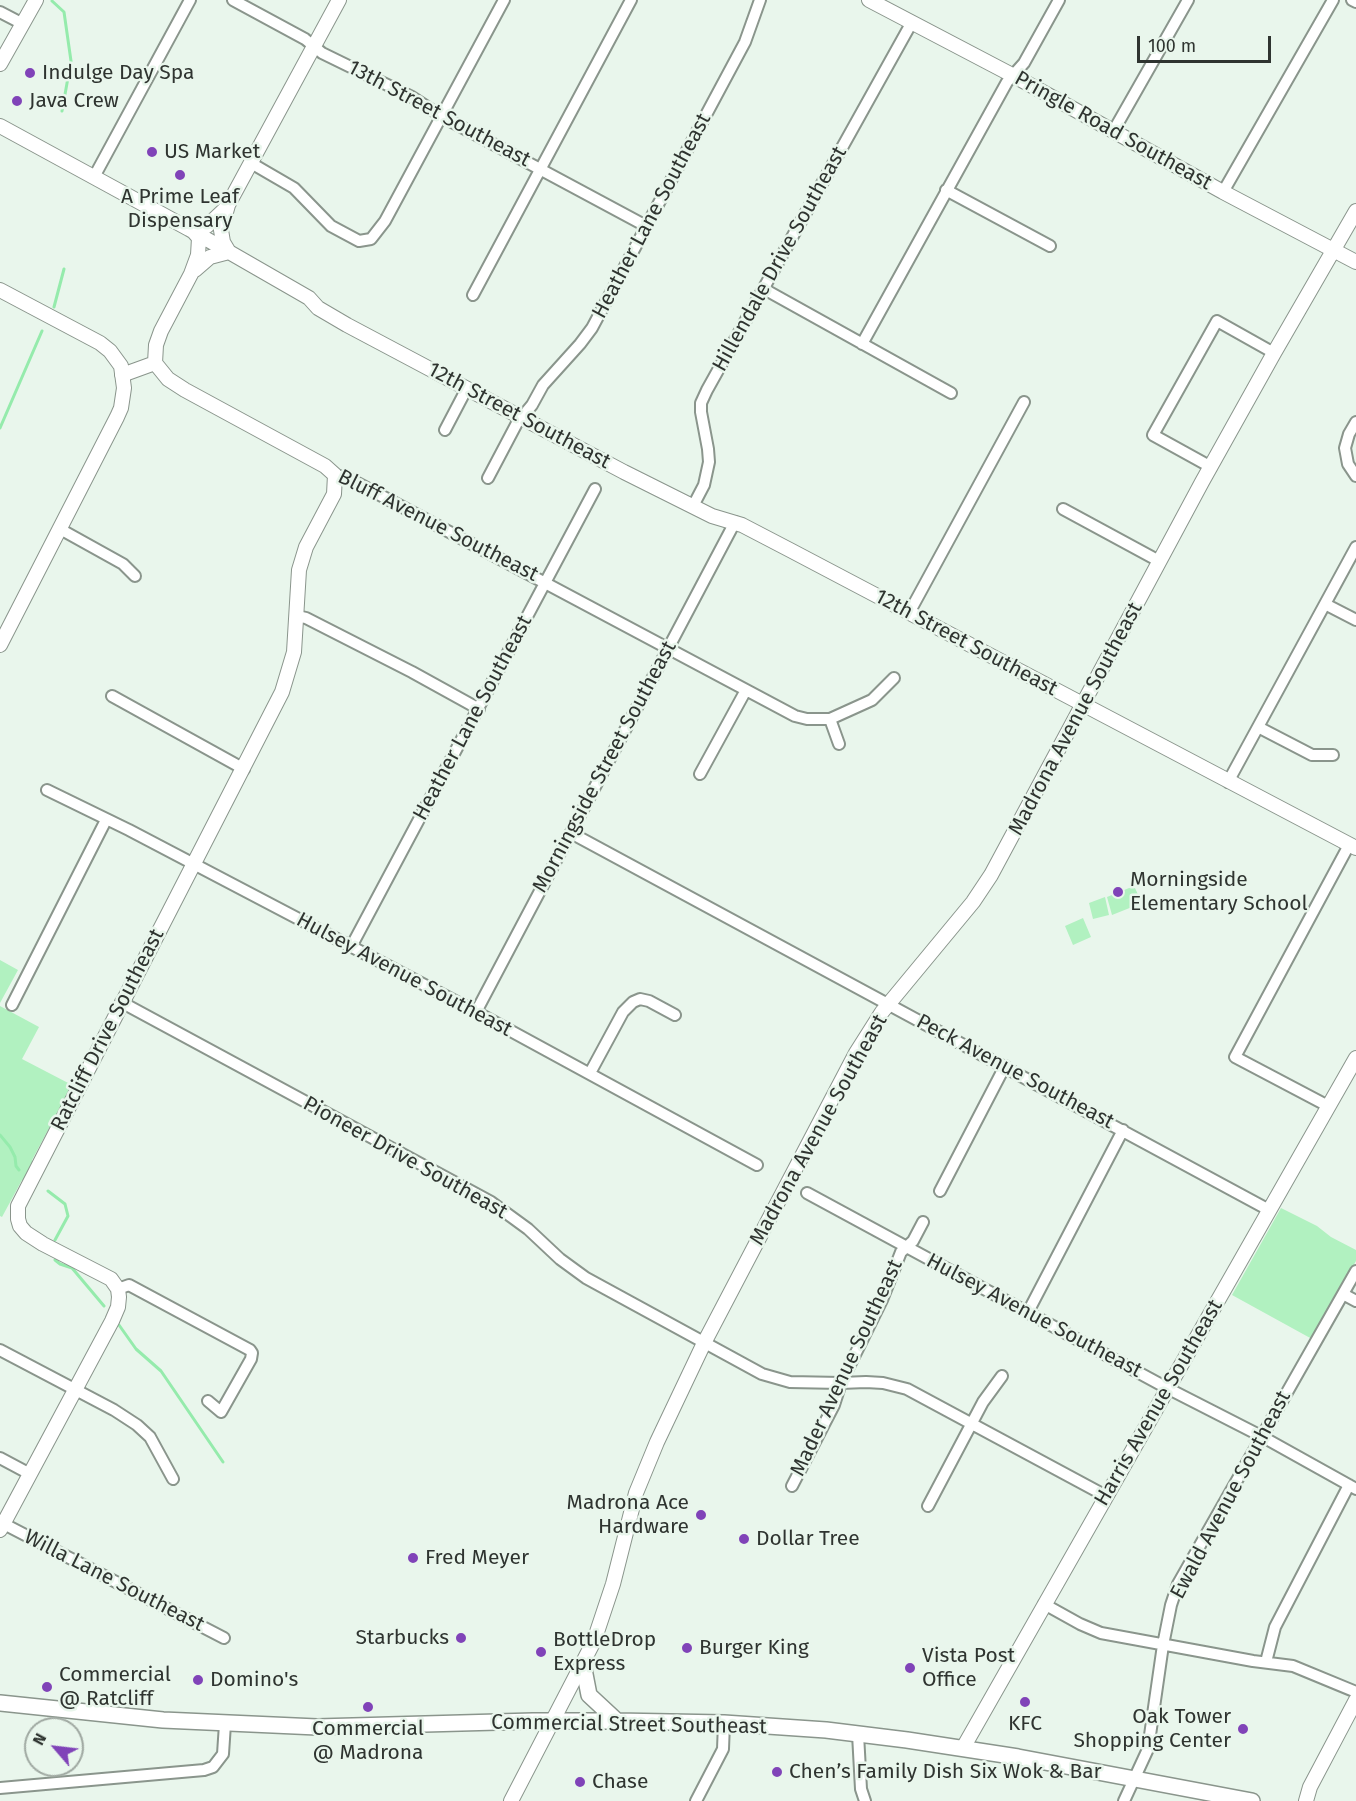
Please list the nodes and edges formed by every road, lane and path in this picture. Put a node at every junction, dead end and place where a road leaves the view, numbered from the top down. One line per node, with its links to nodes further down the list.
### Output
1 (36, 0): 14 (main road)
2 (190, 0): 23 (street)
3 (233, 0): 15 (street, 13th Street Southeast)
4 (339, 0): 15 (main road)
5 (504, 0): 18 (street)
6 (631, 0): 22 (street)
7 (760, 0): 28 (street, Heather Lane Southeast)
8 (869, 0): 13 (main road, Pringle Road Southeast)
9 (1059, 0): 17 (street)
10 (1188, 0): 20 (street)
11 (1333, 0): 25 (street)
12 (0, 12): 14 (street)
13 (912, 22): 17 (main road, Pringle Road Southeast); 36 (street, Hillendale Drive Southeast)
14 (23, 24): 16 (main road)
15 (314, 46): 18 (street, 13th Street Southeast); 21 (main road)
16 (0, 64)
17 (1014, 76): 20 (main road, Pringle Road Southeast); 24 (street)
18 (441, 116): 21 (street); 22 (street, 13th Street Southeast)
19 (0, 126): 23 (main road, 12th Street Southeast)
20 (1114, 130): 25 (main road, Pringle Road Southeast)
21 (251, 163): 26 (main road)
22 (542, 169): 28 (street, 13th Street Southeast); 37 (street)
23 (94, 177): 29 (main road, 12th Street Southeast)
24 (946, 190): 30 (street); 39 (street)
25 (1223, 192): 31 (main road, Pringle Road Southeast)
26 (228, 205): 29 (main road); 32 (main road)
27 (1356, 211): 31 (main road, Madrona Avenue Southeast)
28 (646, 226): 46 (street, Heather Lane Southeast)
29 (191, 230): 32 (main road, 12th Street Southeast); 34 (main road)
30 (1050, 246)
31 (1333, 250): 33 (main road, Pringle Road Southeast); 40 (main road, Madrona Avenue Southeast)
32 (229, 252): 34 (main road); 38 (main road, 12th Street Southeast)
33 (1356, 262)
34 (191, 274): 41 (main road)
35 (0, 290): 42 (main road)
36 (764, 290): 39 (street); 54 (street, Hillendale Drive Southeast)
37 (473, 295)
38 (309, 298): 43 (main road, 12th Street Southeast); 46 (main road, 12th Street Southeast)
39 (862, 344): 44 (street)
40 (1274, 353): 49 (main road, Madrona Avenue Southeast); 49 (street)
41 (155, 363): 42 (main road); 50 (main road, Bluff Avenue Southeast)
42 (122, 375): 57 (main road)
43 (467, 388): 46 (main road, 12th Street Southeast); 48 (street)
44 (951, 393)
45 (1024, 402): 63 (street)
46 (524, 414): 52 (street, Heather Lane Southeast); 54 (main road, 12th Street Southeast)
47 (1356, 422): 51 (street)
48 (445, 430)
49 (1211, 467): 59 (main road, Madrona Avenue Southeast)
50 (335, 475): 61 (street, Bluff Avenue Southeast); 64 (main road, Ratcliff Drive Southeast)
51 (1356, 476)
52 (488, 478)
53 (595, 489): 61 (street, Heather Lane Southeast)
54 (695, 502): 56 (main road, 12th Street Southeast)
55 (1063, 509): 59 (street)
56 (735, 522): 63 (main road, 12th Street Southeast); 67 (street, Morningside Street Southeast)
57 (60, 529): 60 (street); 66 (main road)
58 (1356, 547): 62 (street)
59 (1159, 561): 71 (main road, Madrona Avenue Southeast)
60 (135, 576)
61 (545, 581): 67 (street, Bluff Avenue Southeast); 72 (street, Heather Lane Southeast)
62 (1325, 604): 65 (street); 74 (street)
63 (909, 613): 71 (main road, 12th Street Southeast)
64 (297, 616): 72 (street); 77 (main road, Ratcliff Drive Southeast)
65 (1356, 620)
66 (0, 645)
67 (668, 647): 69 (street, Bluff Avenue Southeast); 82 (street, Morningside Street Southeast)
68 (894, 678): 73 (street, Bluff Avenue Southeast)
69 (746, 690): 73 (street, Bluff Avenue Southeast); 78 (street)
70 (112, 696): 77 (street)
71 (1083, 705): 79 (main road, 12th Street Southeast); 87 (main road, Madrona Avenue Southeast)
72 (479, 709): 85 (street, Heather Lane Southeast)
73 (830, 719): 75 (street)
74 (1258, 727): 76 (street); 79 (street)
75 (839, 744)
76 (1333, 754)
77 (244, 769): 84 (main road, Ratcliff Drive Southeast)
78 (700, 774)
79 (1228, 782): 83 (main road, 12th Street Southeast)
80 (47, 790): 81 (street, Hulsey Avenue Southeast)
81 (106, 820): 84 (street, Hulsey Avenue Southeast); 88 (street)
82 (571, 833): 87 (street, Peck Avenue Southeast); 89 (street, Morningside Street Southeast)
83 (1352, 847): 94 (street)
84 (194, 864): 85 (street, Hulsey Avenue Southeast); 86 (main road, Ratcliff Drive Southeast)
85 (351, 947): 89 (street, Hulsey Avenue Southeast)
86 (122, 1002): 103 (main road, Ratcliff Drive Southeast); 107 (street, Pioneer Drive Southeast)
87 (888, 1004): 92 (street, Peck Avenue Southeast); 107 (main road, Madrona Avenue Southeast)
88 (12, 1005)
89 (476, 1012): 93 (street, Hulsey Avenue Southeast)
90 (675, 1015): 93 (street)
91 (1356, 1058): 94 (main road, Harris Avenue Southeast)
92 (1005, 1066): 95 (street, Peck Avenue Southeast); 97 (street)
93 (590, 1074): 96 (street, Hulsey Avenue Southeast)
94 (1328, 1106): 99 (main road, Harris Avenue Southeast)
95 (1123, 1130): 99 (street, Peck Avenue Southeast); 106 (street)
96 (757, 1166)
97 (940, 1191)
98 (807, 1193): 101 (street, Hulsey Avenue Southeast)
99 (1269, 1210): 111 (main road, Harris Avenue Southeast)
100 (922, 1222): 101 (street, Mader Avenue Southeast)
101 (906, 1247): 106 (street, Hulsey Avenue Southeast); 110 (street, Mader Avenue Southeast)
102 (1356, 1271): 104 (street, Ewald Avenue Southeast)
103 (118, 1288): 112 (main road); 113 (street)
104 (1343, 1294): 105 (street); 115 (street, Ewald Avenue Southeast)
105 (1356, 1300)
106 (1028, 1312): 111 (street, Hulsey Avenue Southeast)
107 (704, 1343): 110 (street, Pioneer Drive Southeast); 128 (main road, Madrona Avenue Southeast)
108 (0, 1350): 112 (street)
109 (1002, 1376): 114 (street)
110 (841, 1383): 114 (street, Pioneer Drive Southeast); 119 (street, Mader Avenue Southeast)
111 (1167, 1388): 115 (street, Hulsey Avenue Southeast); 121 (main road, Harris Avenue Southeast)
112 (75, 1390): 117 (main road); 118 (street)
113 (208, 1401)
114 (972, 1423): 121 (street, Pioneer Drive Southeast); 122 (street)
115 (1262, 1436): 120 (street, Hulsey Avenue Southeast); 126 (street, Ewald Avenue Southeast)
116 (0, 1458): 117 (street)
117 (30, 1474): 123 (main road)
118 (173, 1479)
119 (792, 1486)
120 (1352, 1487): 127 (street)
121 (1106, 1496): 124 (main road, Harris Avenue Southeast)
122 (928, 1506)
123 (2, 1527): 125 (street, Willa Lane Southeast)
124 (1044, 1604): 126 (street); 137 (main road, Harris Avenue Southeast)
125 (224, 1638)
126 (1163, 1645): 127 (street); 138 (street, Ewald Avenue Southeast)
127 (1266, 1662): 129 (street)
128 (583, 1664): 132 (main road, Madrona Avenue Southeast); 133 (main road)
129 (1356, 1692)
130 (1356, 1700): 145 (main road)
131 (0, 1703): 135 (main road, Commercial Street Southeast)
132 (553, 1721): 133 (main road, Commercial Street Southeast); 135 (main road, Commercial Street Southeast); 140 (main road, Madrona Avenue Southeast)
133 (617, 1721): 134 (main road, Commercial Street Southeast)
134 (724, 1723): 136 (main road, Commercial Street Southeast); 141 (street)
135 (225, 1724): 139 (street)
136 (858, 1734): 137 (main road, Commercial Street Southeast); 142 (street)
137 (963, 1748): 138 (main road, Commercial Street Southeast)
138 (1136, 1779): 143 (street, Ewald Avenue Southeast); 144 (main road, Commercial Street Southeast)
139 (0, 1788)
140 (511, 1801)
141 (696, 1801)
142 (865, 1801)
143 (1124, 1801)
144 (1252, 1801)
145 (1306, 1801)

